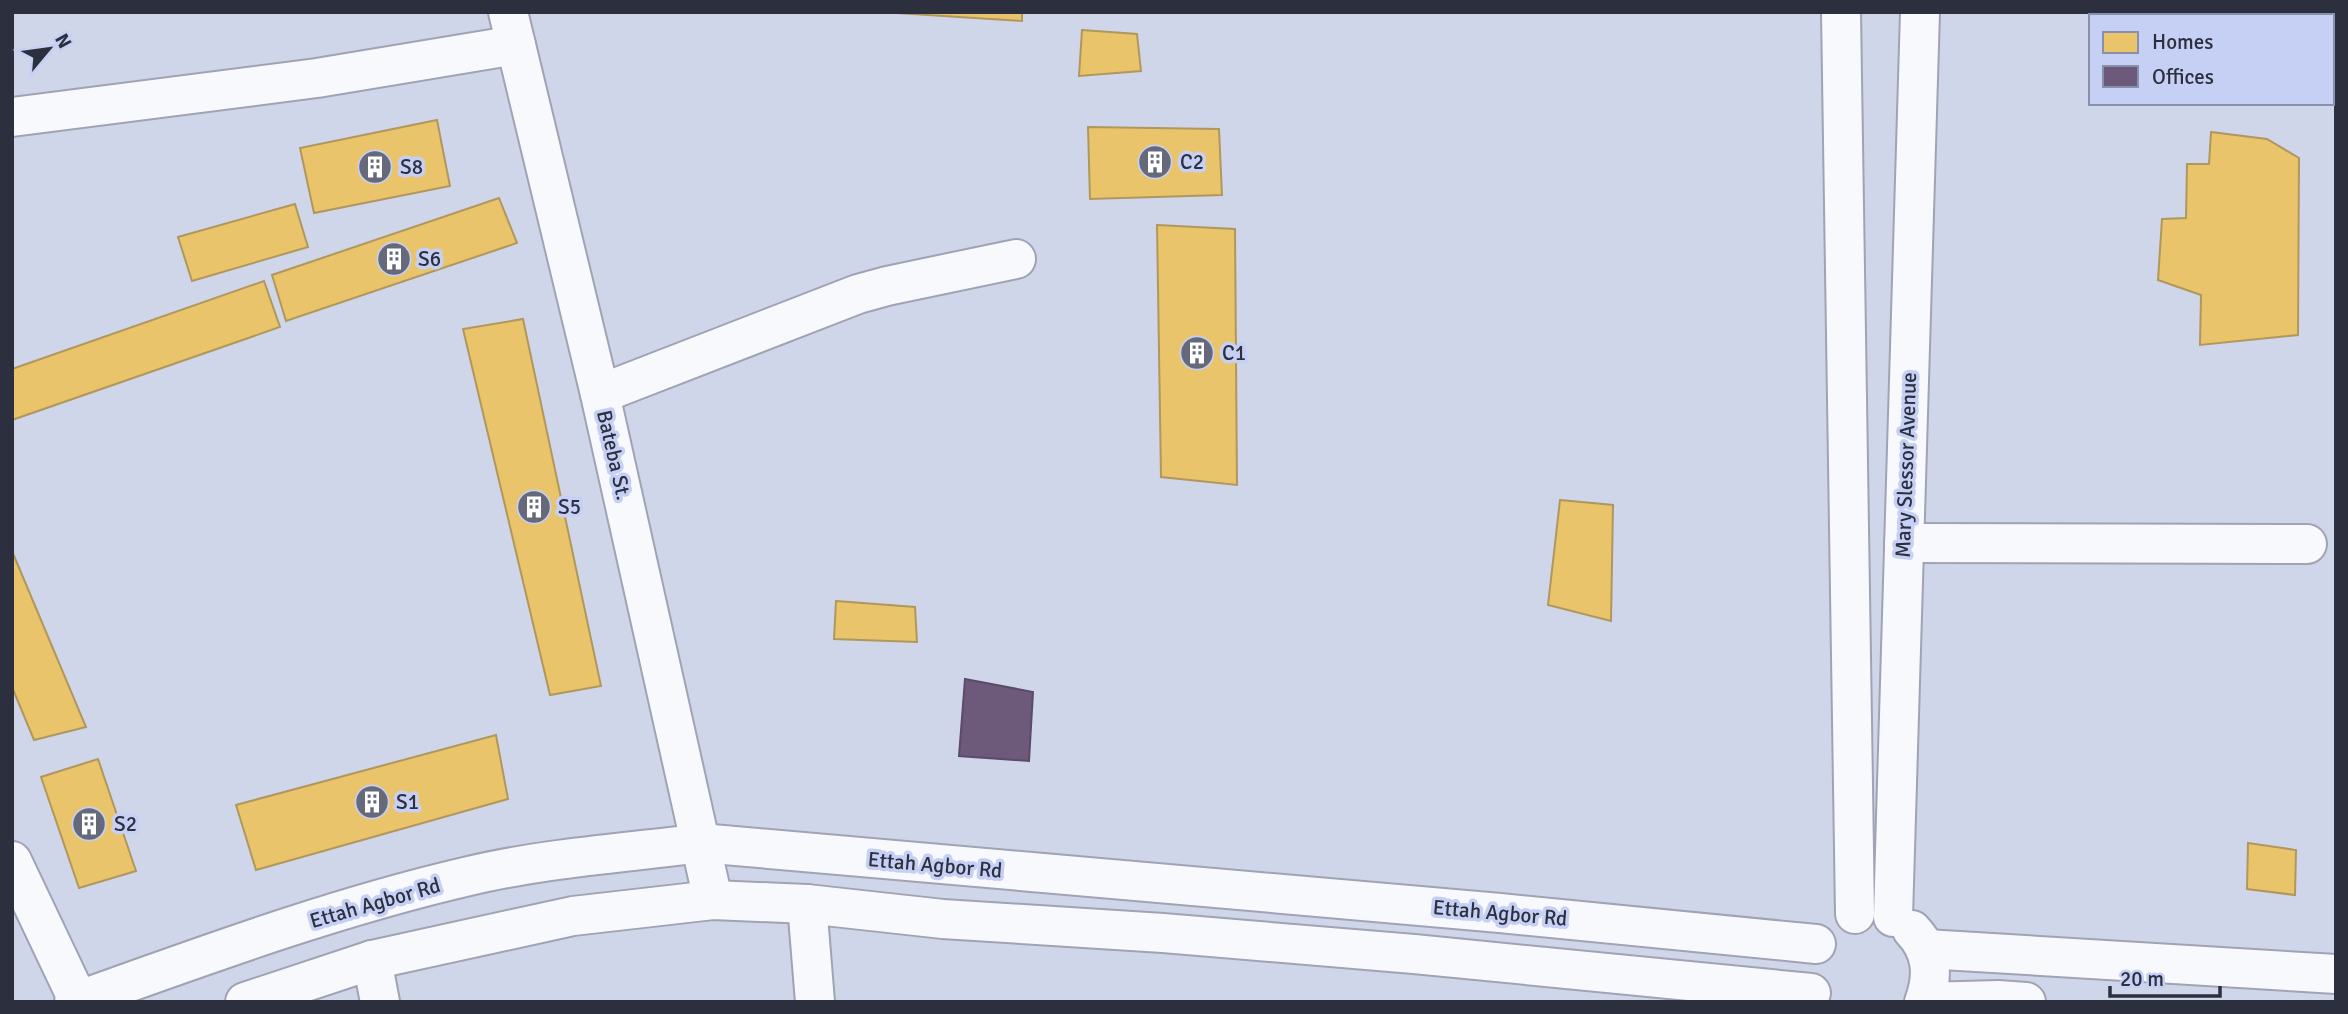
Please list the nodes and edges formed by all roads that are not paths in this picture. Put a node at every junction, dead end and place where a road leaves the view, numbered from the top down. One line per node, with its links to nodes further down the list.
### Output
1 (1840, 12): 13 (main road)
2 (1920, 12): 7 (main road, Mary Slessor Avenue)
3 (512, 29): 4 (main road); 6 (main road, Bateba St.)
4 (12, 117)
5 (1016, 258): 6 (main road)
6 (600, 394): 9 (main road, Bateba St.)
7 (1904, 543): 8 (main road); 14 (main road, Mary Slessor Avenue)
8 (2307, 544)
9 (701, 844): 11 (main road, Bateba St.); 15 (main road, Ettah Agbor Rd); 20 (main road, Ettah Agbor Rd)
10 (12, 861): 20 (main road)
11 (713, 900): 12 (main road); 17 (main road)
12 (807, 904): 19 (main road); 23 (main road)
13 (1855, 914): 14 (main road); 15 (main road)
14 (1894, 918): 16 (main road)
15 (1816, 943): 19 (main road)
16 (1926, 949): 18 (main road); 24 (main road)
17 (372, 960): 21 (main road); 22 (main road)
18 (2336, 974)
19 (1813, 997)
20 (76, 1001)
21 (245, 1002)
22 (380, 1002)
23 (815, 1002)
24 (1925, 1002): 25 (main road)
25 (2026, 1002)

